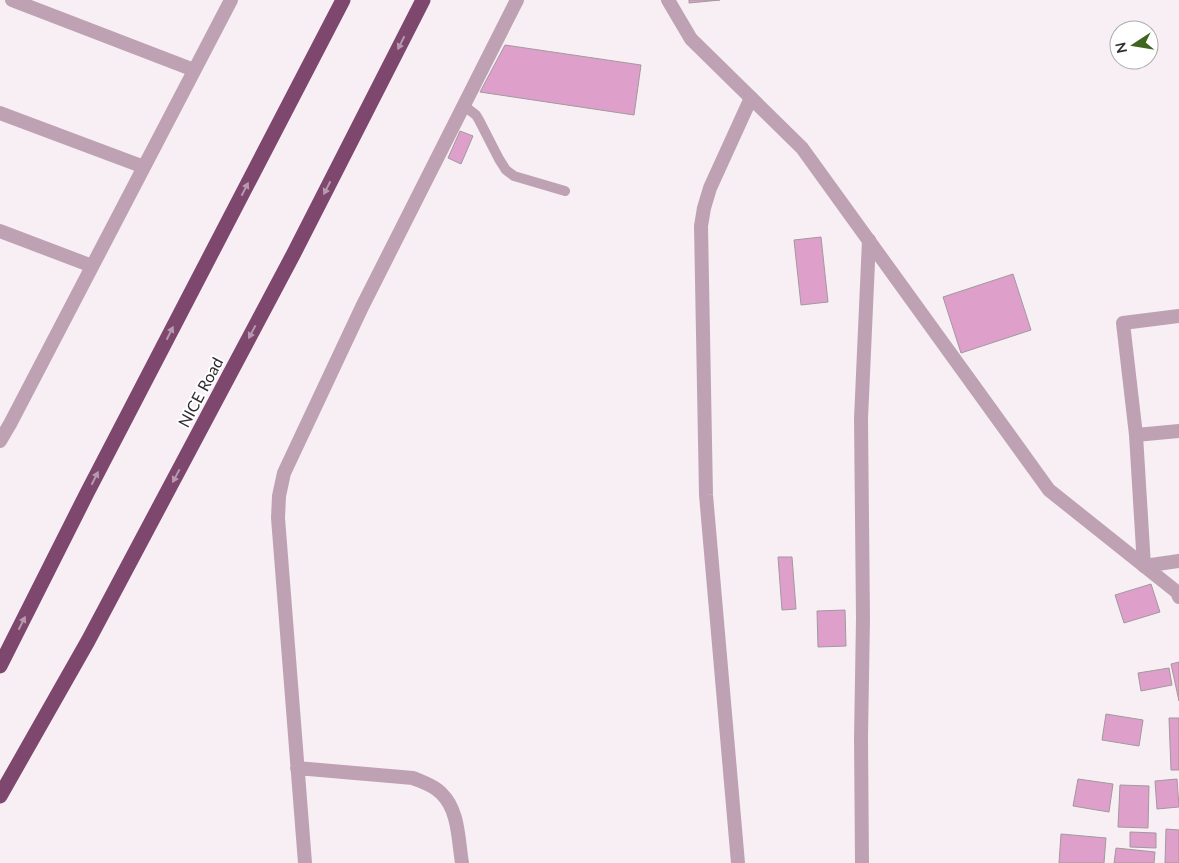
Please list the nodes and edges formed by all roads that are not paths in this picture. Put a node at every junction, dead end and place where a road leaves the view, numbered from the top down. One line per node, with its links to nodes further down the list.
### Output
1 (12, 0): 7 (street)
2 (231, 0): 8 (street)
3 (343, 0): 25 (highway, one-way to 3)
4 (423, 0): 27 (highway, NICE Road, one-way to 27)
5 (517, 0): 10 (street)
6 (668, 0): 9 (street)
7 (35, 4): 8 (street)
8 (194, 70): 12 (street)
9 (751, 98): 15 (street); 30 (street)
10 (463, 105): 13 (lane); 26 (street)
11 (0, 113): 12 (street)
12 (144, 167): 16 (street)
13 (565, 190)
14 (0, 231): 16 (street)
15 (869, 240): 23 (street); 31 (street)
16 (92, 266): 18 (street)
17 (1179, 316): 20 (street)
18 (5, 422): 21 (street)
19 (1179, 430): 20 (street)
20 (1136, 435): 23 (street)
21 (0, 441)
22 (1179, 561): 23 (street)
23 (1144, 566): 24 (street)
24 (1179, 597)
25 (0, 666)
26 (297, 768): 28 (street); 29 (street)
27 (0, 796)
28 (305, 863)
29 (462, 863)
30 (738, 863)
31 (862, 863)

